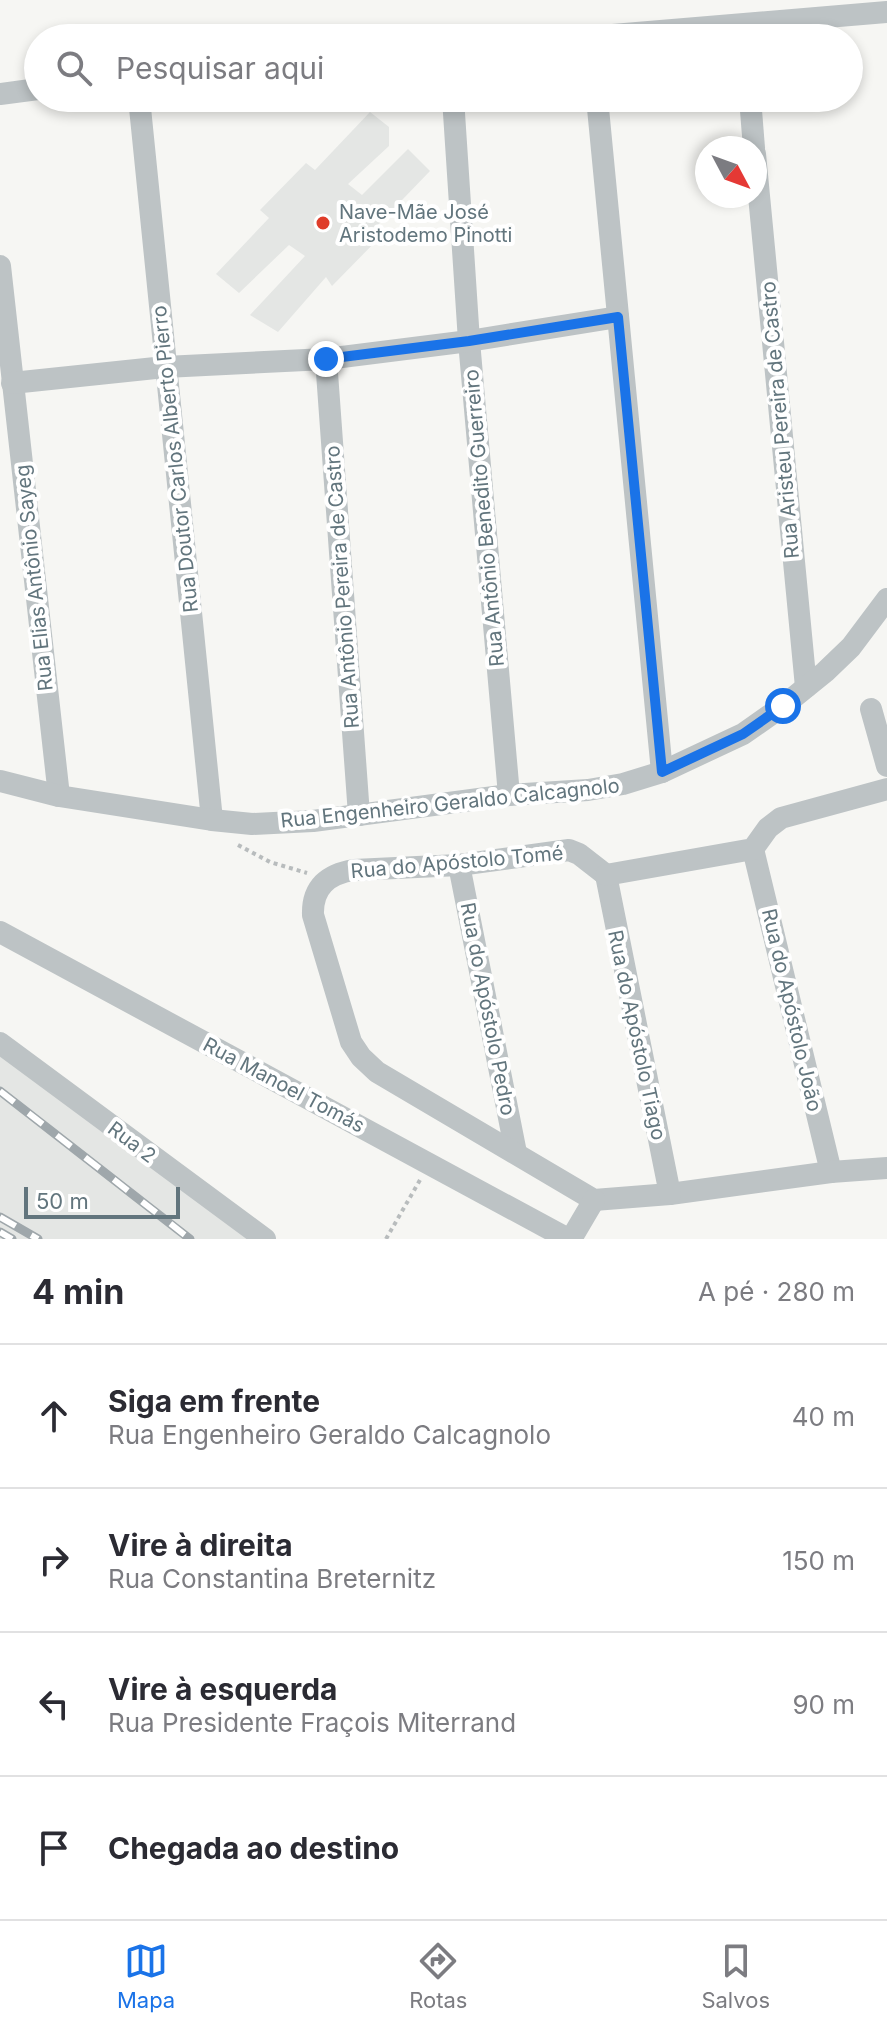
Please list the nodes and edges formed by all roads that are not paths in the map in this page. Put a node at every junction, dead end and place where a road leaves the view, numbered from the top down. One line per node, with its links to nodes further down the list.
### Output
1 (887, 12): 2 (street)
2 (796, 24)
3 (24, 91): 4 (street)
4 (0, 94)
5 (140, 112): 15 (street, Rua Doutor Carlos Alberto Pierro)
6 (454, 112): 13 (street, Rua Antônio Benedito Guerreiro)
7 (598, 112): 12 (street)
8 (751, 112): 9 (street, Rua Aristeu Pereira de Castro)
9 (754, 136)
10 (760, 208): 18 (street, Rua Aristeu Pereira de Castro)
11 (0, 266): 16 (street, Rua Elias Antônio Sayeg)
12 (618, 317): 13 (street); 21 (street)
13 (469, 341): 14 (street); 24 (street, Rua Antônio Benedito Guerreiro)
14 (326, 359): 15 (street); 26 (street, Rua Antônio Pereira de Castro)
15 (165, 367): 16 (street); 27 (street, Rua Doutor Carlos Alberto Pierro)
16 (12, 383): 25 (street, Rua Elias Antônio Sayeg)
17 (887, 599): 18 (street, Rua Engenheiro Geraldo Calcagnolo)
18 (806, 687): 21 (street, Rua Engenheiro Geraldo Calcagnolo)
19 (871, 709): 20 (street)
20 (887, 766)
21 (662, 772): 24 (street, Rua Engenheiro Geraldo Calcagnolo)
22 (0, 781): 25 (street, Rua Engenheiro Geraldo Calcagnolo)
23 (887, 789): 28 (street)
24 (509, 795): 26 (street, Rua Engenheiro Geraldo Calcagnolo)
25 (59, 796): 27 (street, Rua Engenheiro Geraldo Calcagnolo)
26 (359, 815): 27 (street, Rua Engenheiro Geraldo Calcagnolo)
27 (212, 820)
28 (753, 849): 30 (street); 35 (street, Rua do Apóstolo João)
29 (459, 865): 30 (street, Rua do Apóstolo Tomé); 33 (street, Rua do Apóstolo Pedro); 33 (street, Rua do Apóstolo Tomé)
30 (606, 875): 36 (street, Rua do Apóstolo Tiago)
31 (0, 932): 39 (street, Rua Manoel Tomás)
32 (0, 1043): 38 (street, Rua 2)
33 (516, 1153): 37 (street, Rua do Apóstolo Tomé)
34 (887, 1168): 35 (street)
35 (831, 1172): 36 (street)
36 (670, 1194): 37 (street)
37 (594, 1200): 39 (street)
38 (265, 1239)
39 (570, 1239)

